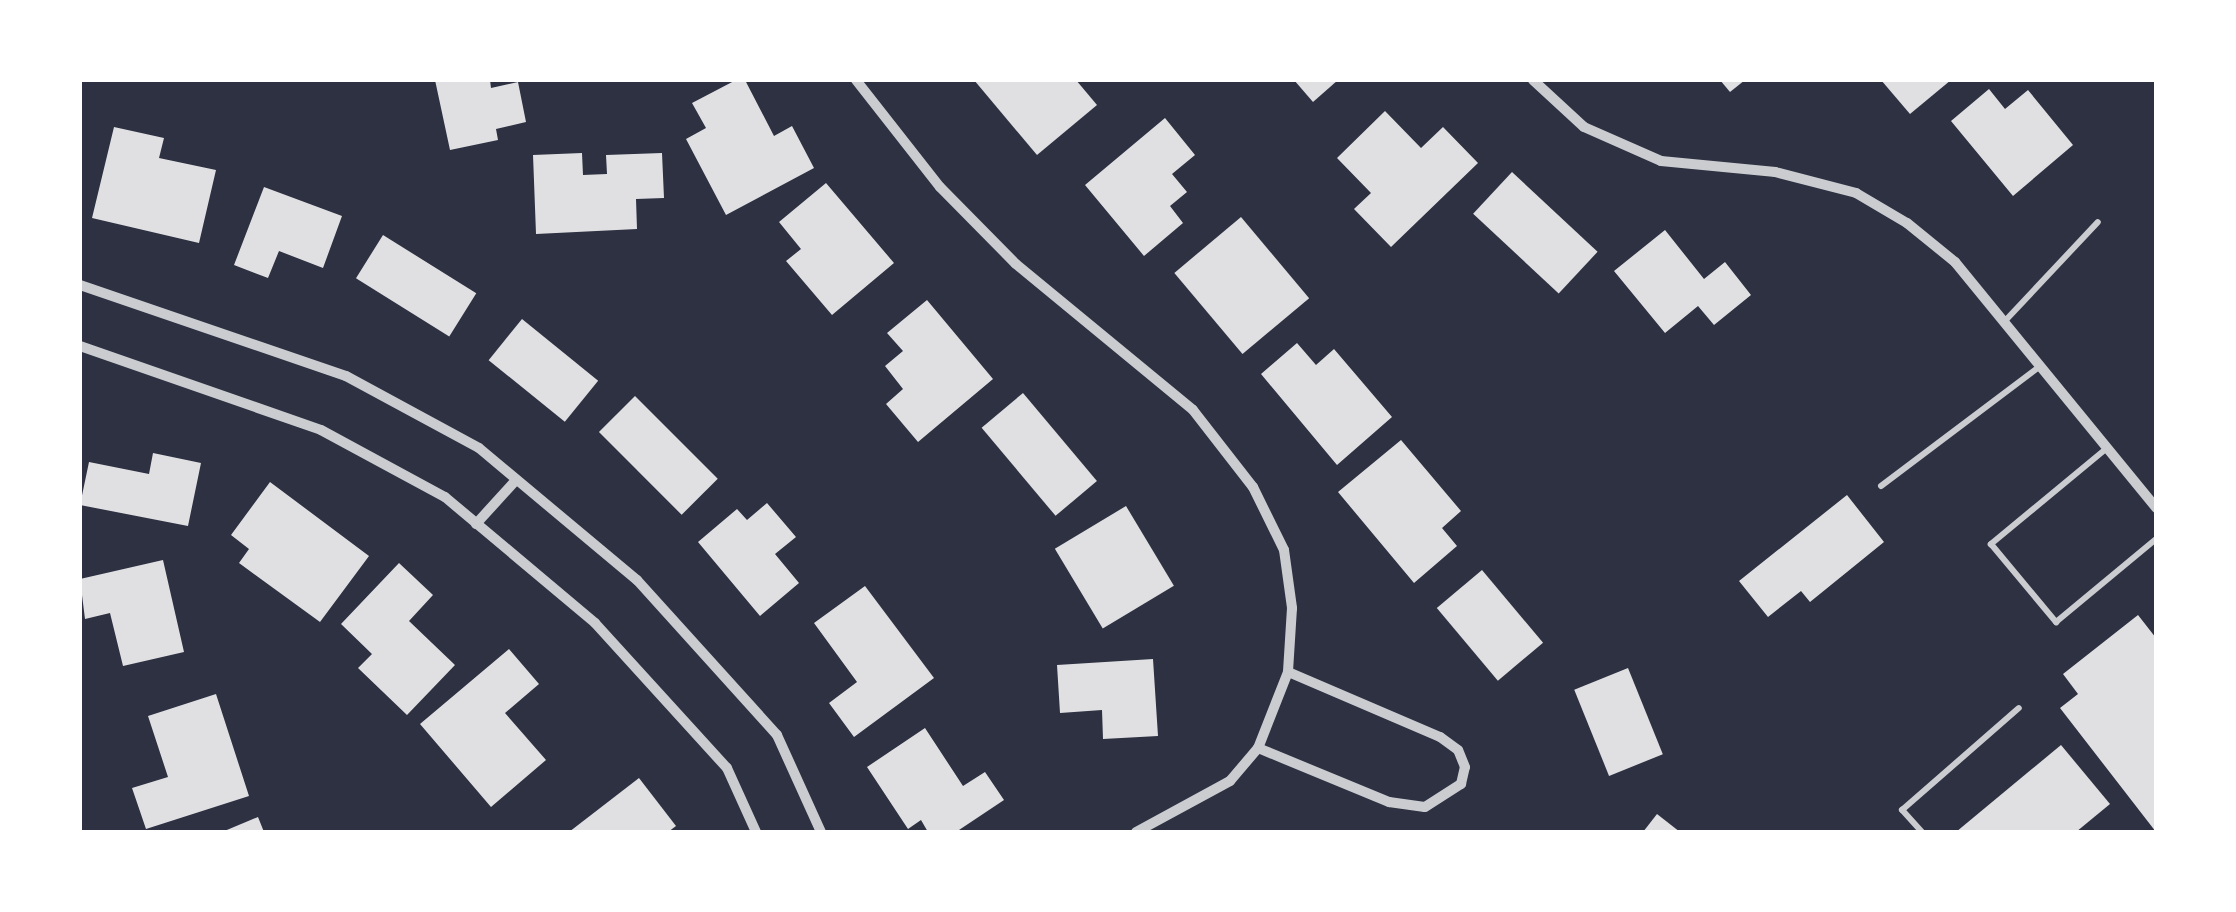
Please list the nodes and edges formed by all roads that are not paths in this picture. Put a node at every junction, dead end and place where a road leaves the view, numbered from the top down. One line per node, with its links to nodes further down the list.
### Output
1 (856, 80): 14 (street)
2 (1533, 80): 5 (street)
3 (2098, 222): 5 (lane)
4 (80, 285): 9 (street)
5 (2004, 322): 7 (street)
6 (80, 346): 12 (street)
7 (2040, 366): 8 (street); 10 (lane)
8 (2107, 448): 11 (street); 13 (lane)
9 (516, 480): 12 (street); 18 (street)
10 (1881, 486)
11 (2156, 508)
12 (476, 524): 17 (street)
13 (2156, 539)
14 (1288, 672): 16 (street); 16 (street)
15 (2020, 708): 20 (lane)
16 (1258, 748): 19 (street)
17 (756, 832)
18 (821, 832)
19 (1136, 832)
20 (1922, 832)

